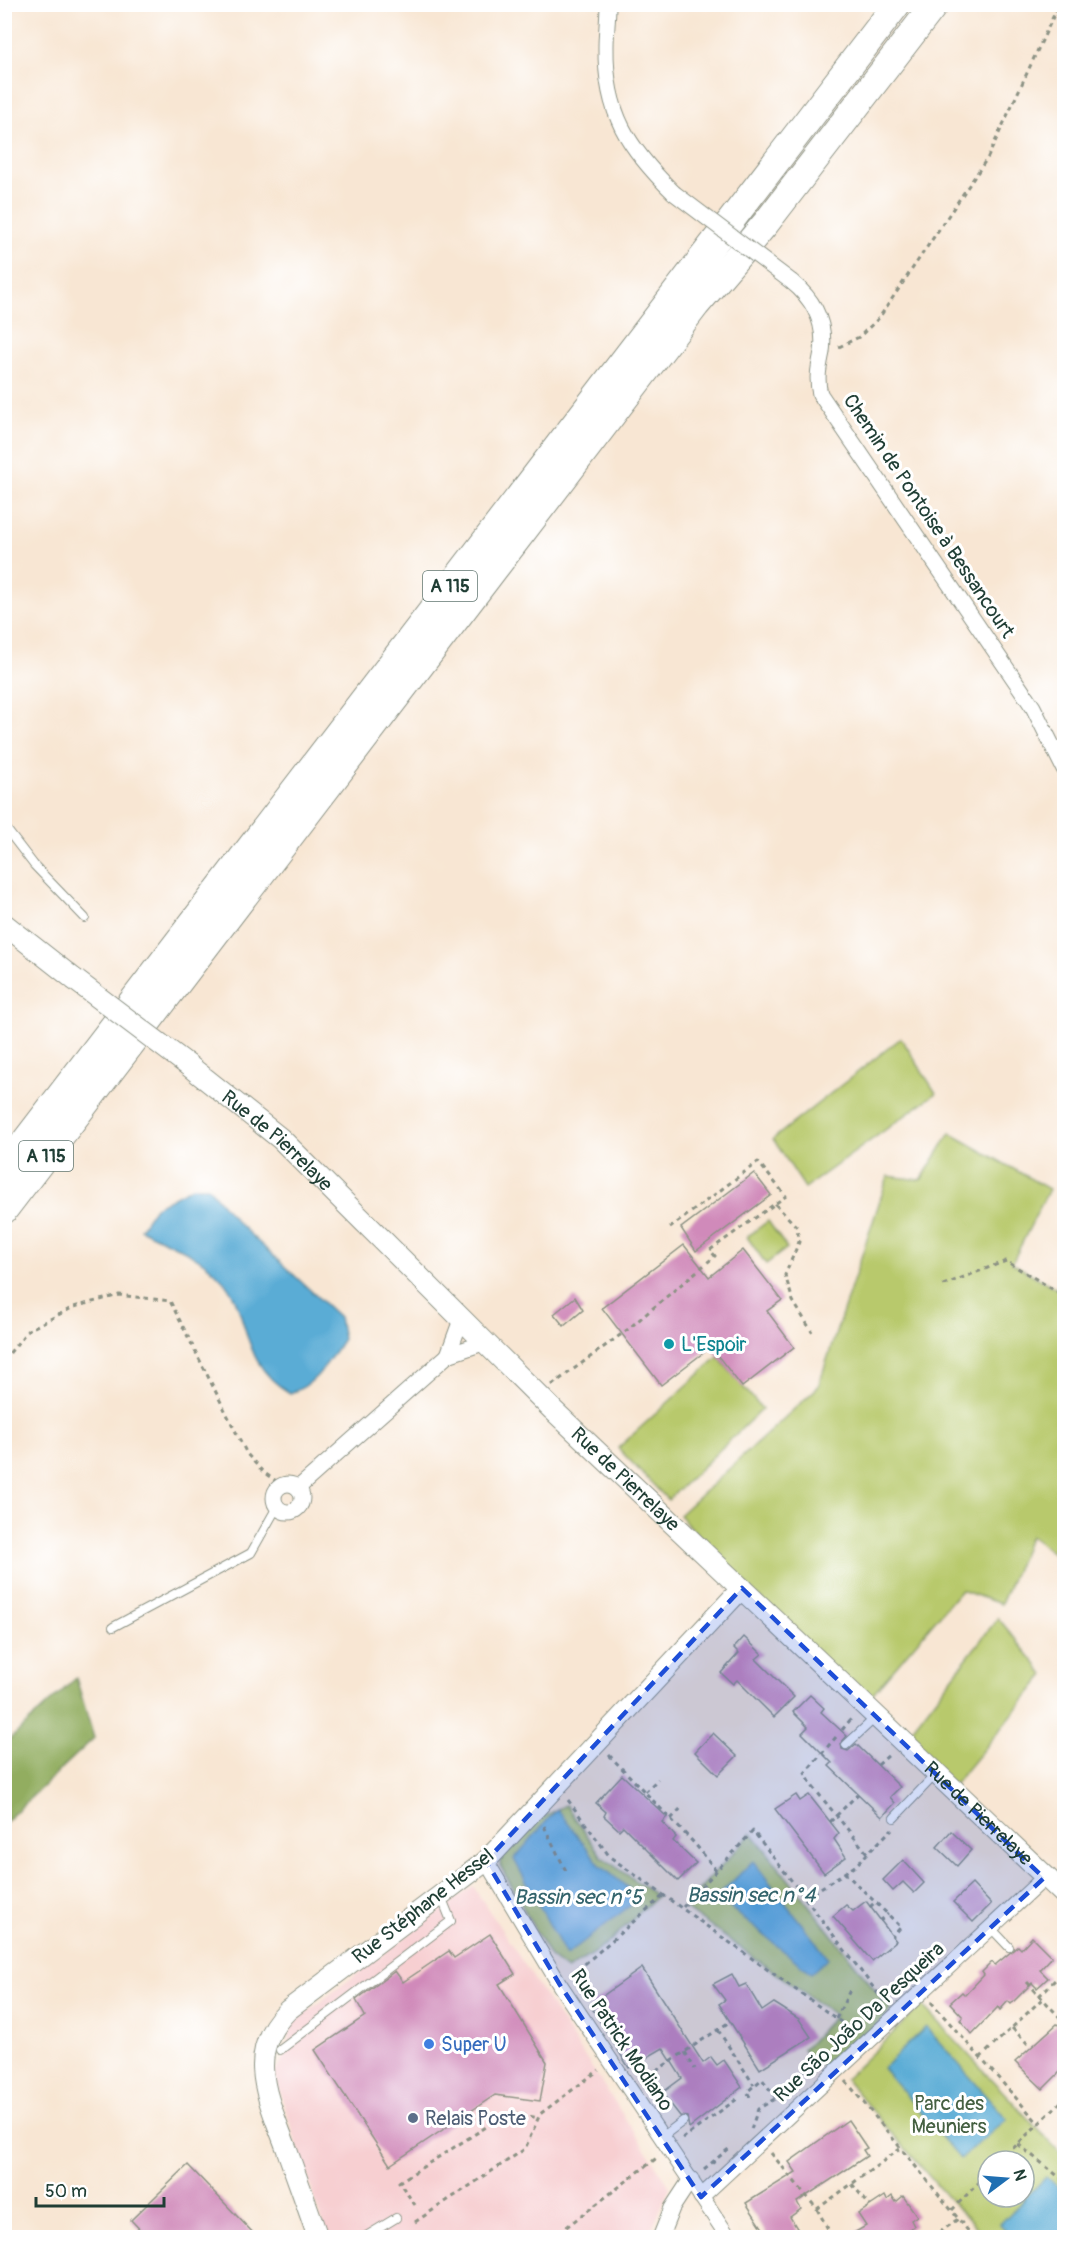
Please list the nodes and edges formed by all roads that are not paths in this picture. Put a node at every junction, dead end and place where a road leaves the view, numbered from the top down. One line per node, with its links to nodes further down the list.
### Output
1 (608, 4): 4 (street, Chemin de Pontoise à Bessancourt, bridge)
2 (897, 4): 8 (highway, A 115)
3 (935, 4): 9 (highway, A 115)
4 (1065, 769)
5 (4, 826): 6 (lane)
6 (85, 918)
7 (4, 924): 10 (main road, Rue de Pierrelaye, bridge)
8 (4, 1169)
9 (4, 1210)
10 (462, 1317): 11 (main road, Rue de Pierrelaye); 12 (street)
11 (486, 1342): 12 (street); 15 (main road, Rue de Pierrelaye)
12 (448, 1355): 13 (street)
13 (298, 1488): 14 (street); 14 (street)
14 (277, 1507): 16 (lane)
15 (742, 1588): 17 (main road, Rue de Pierrelaye); 21 (street, Rue Stéphane Hessel)
16 (112, 1627)
17 (870, 1711): 18 (lane); 19 (main road, Rue de Pierrelaye)
18 (846, 1745)
19 (936, 1774): 20 (lane); 22 (main road, Rue de Pierrelaye)
20 (894, 1818)
21 (486, 1861): 24 (street, Rue Stéphane Hessel); 29 (street, Rue Patrick Modiano)
22 (1044, 1878): 23 (main road, Rue de Pierrelaye); 25 (street, Rue São João Da Pesqueira)
23 (1065, 1894)
24 (441, 1895): 27 (lane); 33 (street, Rue Stéphane Hessel)
25 (990, 1927): 26 (lane); 31 (street, Rue São João Da Pesqueira)
26 (1009, 1947)
27 (280, 2050)
28 (683, 2121): 29 (lane)
29 (666, 2143): 30 (street, Rue Patrick Modiano)
30 (691, 2180): 31 (street, Rue Patrick Modiano); 35 (street)
31 (701, 2197): 36 (street, Rue Patrick Modiano)
32 (396, 2217): 34 (lane)
33 (318, 2238)
34 (363, 2238)
35 (660, 2238)
36 (729, 2238)

